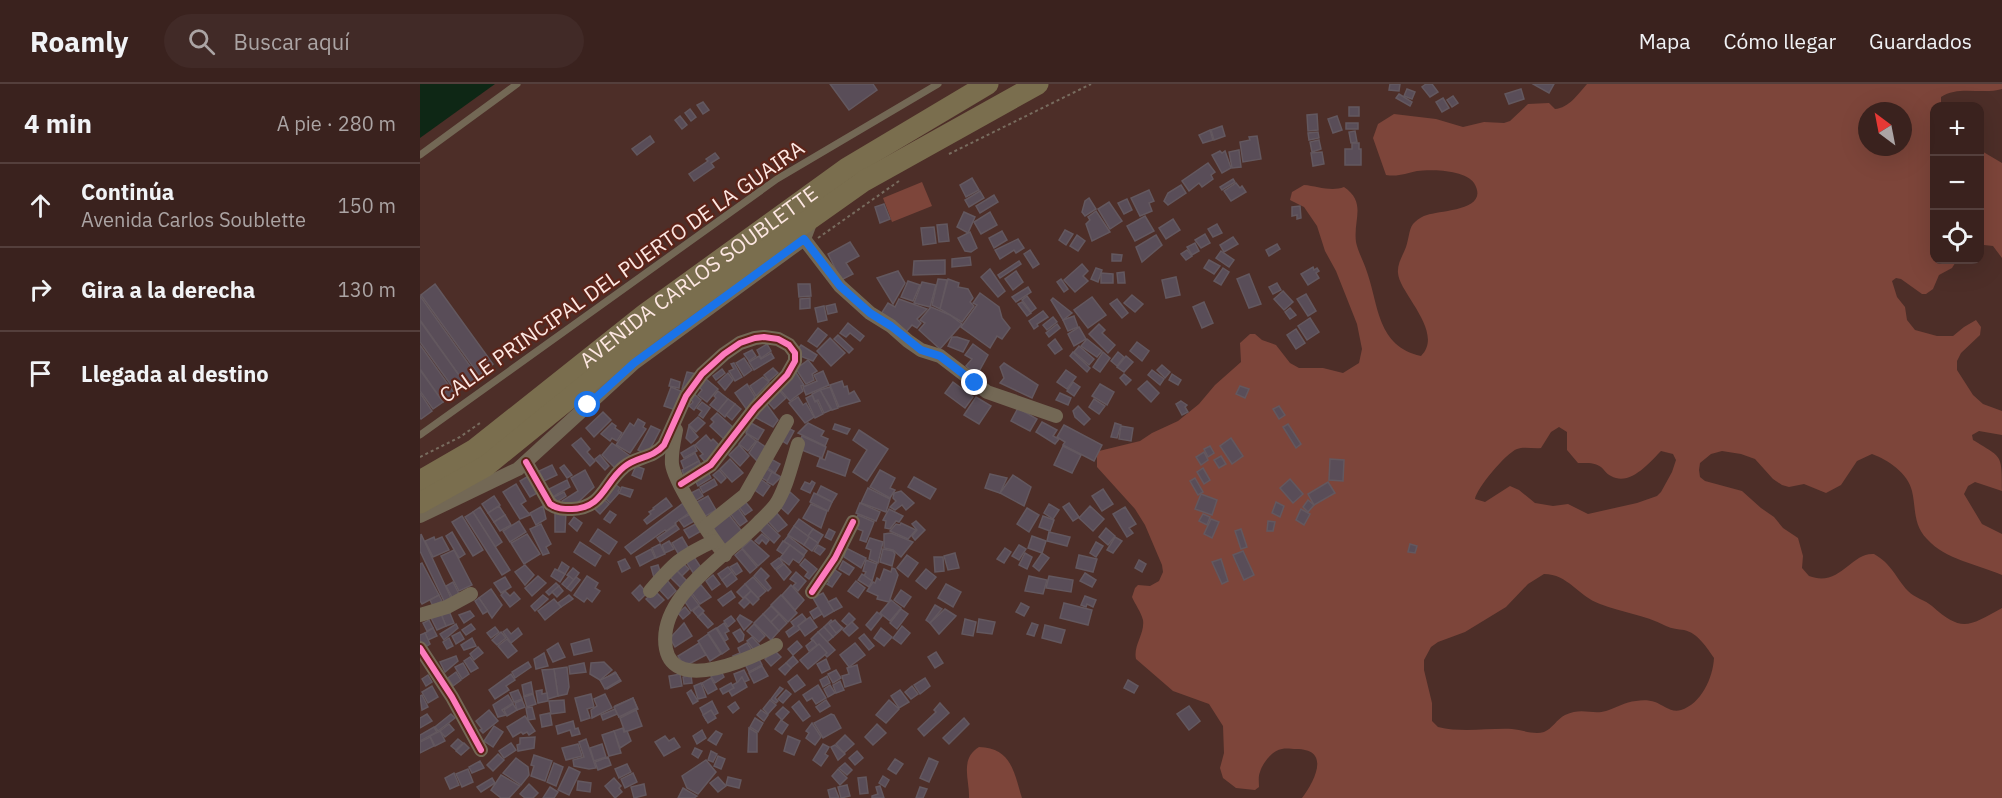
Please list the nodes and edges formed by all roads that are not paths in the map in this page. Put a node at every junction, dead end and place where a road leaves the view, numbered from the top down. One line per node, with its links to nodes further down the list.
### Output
1 (517, 84): 5 (lane)
2 (938, 84): 11 (lane, CALLE PRINCIPAL DEL PUERTO DE LA GUAIRA)
3 (988, 84): 16 (main road, AVENIDA CARLOS SOUBLETTE)
4 (1038, 84): 6 (main road, AVENIDA CARLOS SOUBLETTE)
5 (420, 155)
6 (812, 218): 7 (street, AVENIDA CARLOS SOUBLETTE); 17 (main road, AVENIDA CARLOS SOUBLETTE)
7 (804, 239): 9 (street); 14 (street, AVENIDA CARLOS SOUBLETTE)
8 (679, 414): 13 (street); 15 (street); 15 (street)
9 (1056, 416)
10 (787, 421): 20 (street)
11 (420, 435)
12 (798, 444): 22 (street)
13 (642, 459): 14 (street); 15 (street)
14 (526, 462): 18 (street, AVENIDA CARLOS SOUBLETTE)
15 (677, 478): 20 (street)
16 (420, 481)
17 (420, 503)
18 (420, 516)
19 (854, 522): 24 (street)
20 (705, 527): 21 (street)
21 (714, 541): 22 (street); 23 (street)
22 (725, 555): 27 (street)
23 (650, 591)
24 (812, 592)
25 (471, 594): 26 (street)
26 (420, 615)
27 (776, 645)
28 (420, 648): 29 (street)
29 (481, 750)

